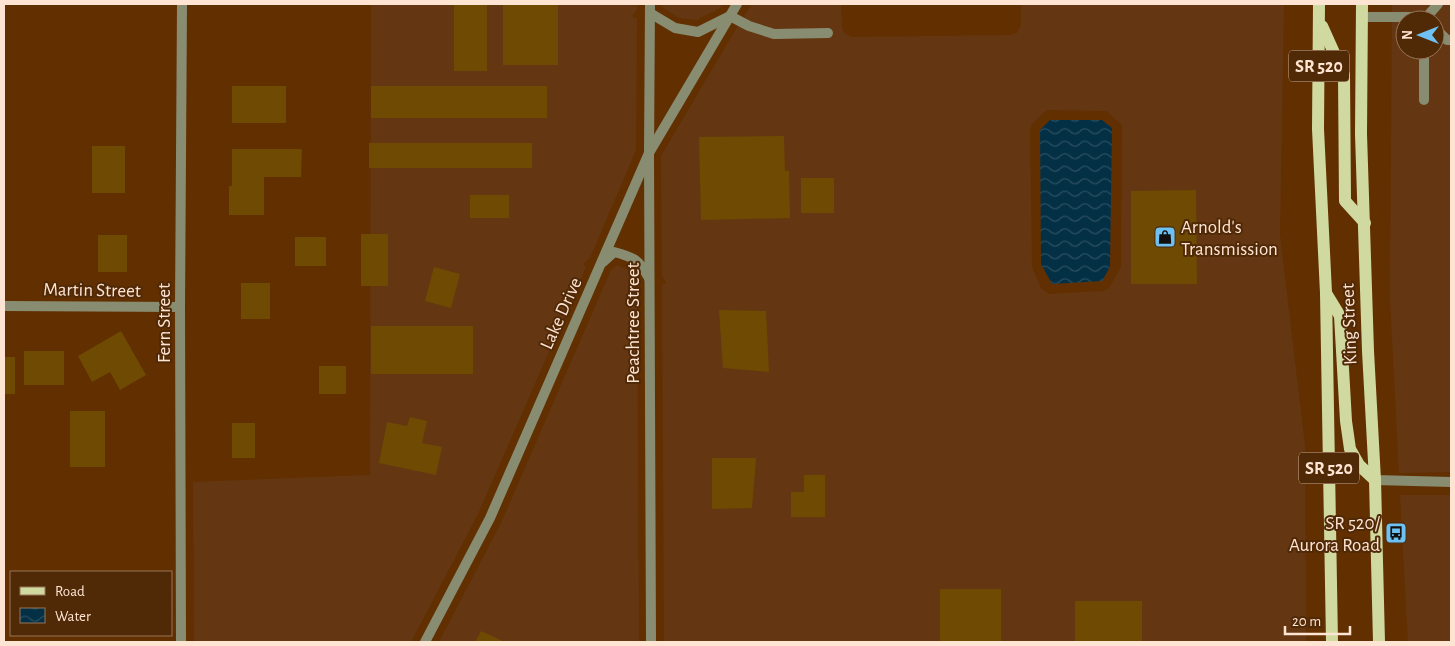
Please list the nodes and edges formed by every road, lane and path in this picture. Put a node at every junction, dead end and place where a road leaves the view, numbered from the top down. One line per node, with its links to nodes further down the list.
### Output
1 (182, 4): 19 (street, Fern Street)
2 (737, 4): 6 (street, Lake Drive)
3 (1319, 4): 9 (main road, King Street / SR 520)
4 (1362, 4): 7 (main road, King Street / SR 520)
5 (650, 8): 6 (street); 13 (street, Peachtree Street)
6 (730, 16): 10 (street); 13 (street, Lake Drive)
7 (1362, 17): 8 (street); 14 (main road, King Street / SR 520)
8 (1395, 18)
9 (1320, 22): 14 (main road); 17 (main road, King Street / SR 520)
10 (828, 33)
11 (1424, 60): 12 (street)
12 (1424, 100)
13 (649, 153): 15 (street, Lake Drive); 16 (street, Peachtree Street)
14 (1365, 223): 20 (main road, King Street / SR 520)
15 (600, 264): 16 (street); 23 (street, Lake Drive)
16 (649, 278): 24 (street, Peachtree Street)
17 (1326, 293): 20 (main road); 25 (main road, King Street / SR 520)
18 (4, 306): 19 (street, Martin Street)
19 (180, 307): 22 (street, Fern Street)
20 (1375, 480): 21 (street); 26 (main road, King Street / SR 520)
21 (1451, 482)
22 (181, 642)
23 (425, 642)
24 (651, 642)
25 (1332, 642)
26 (1379, 642)

